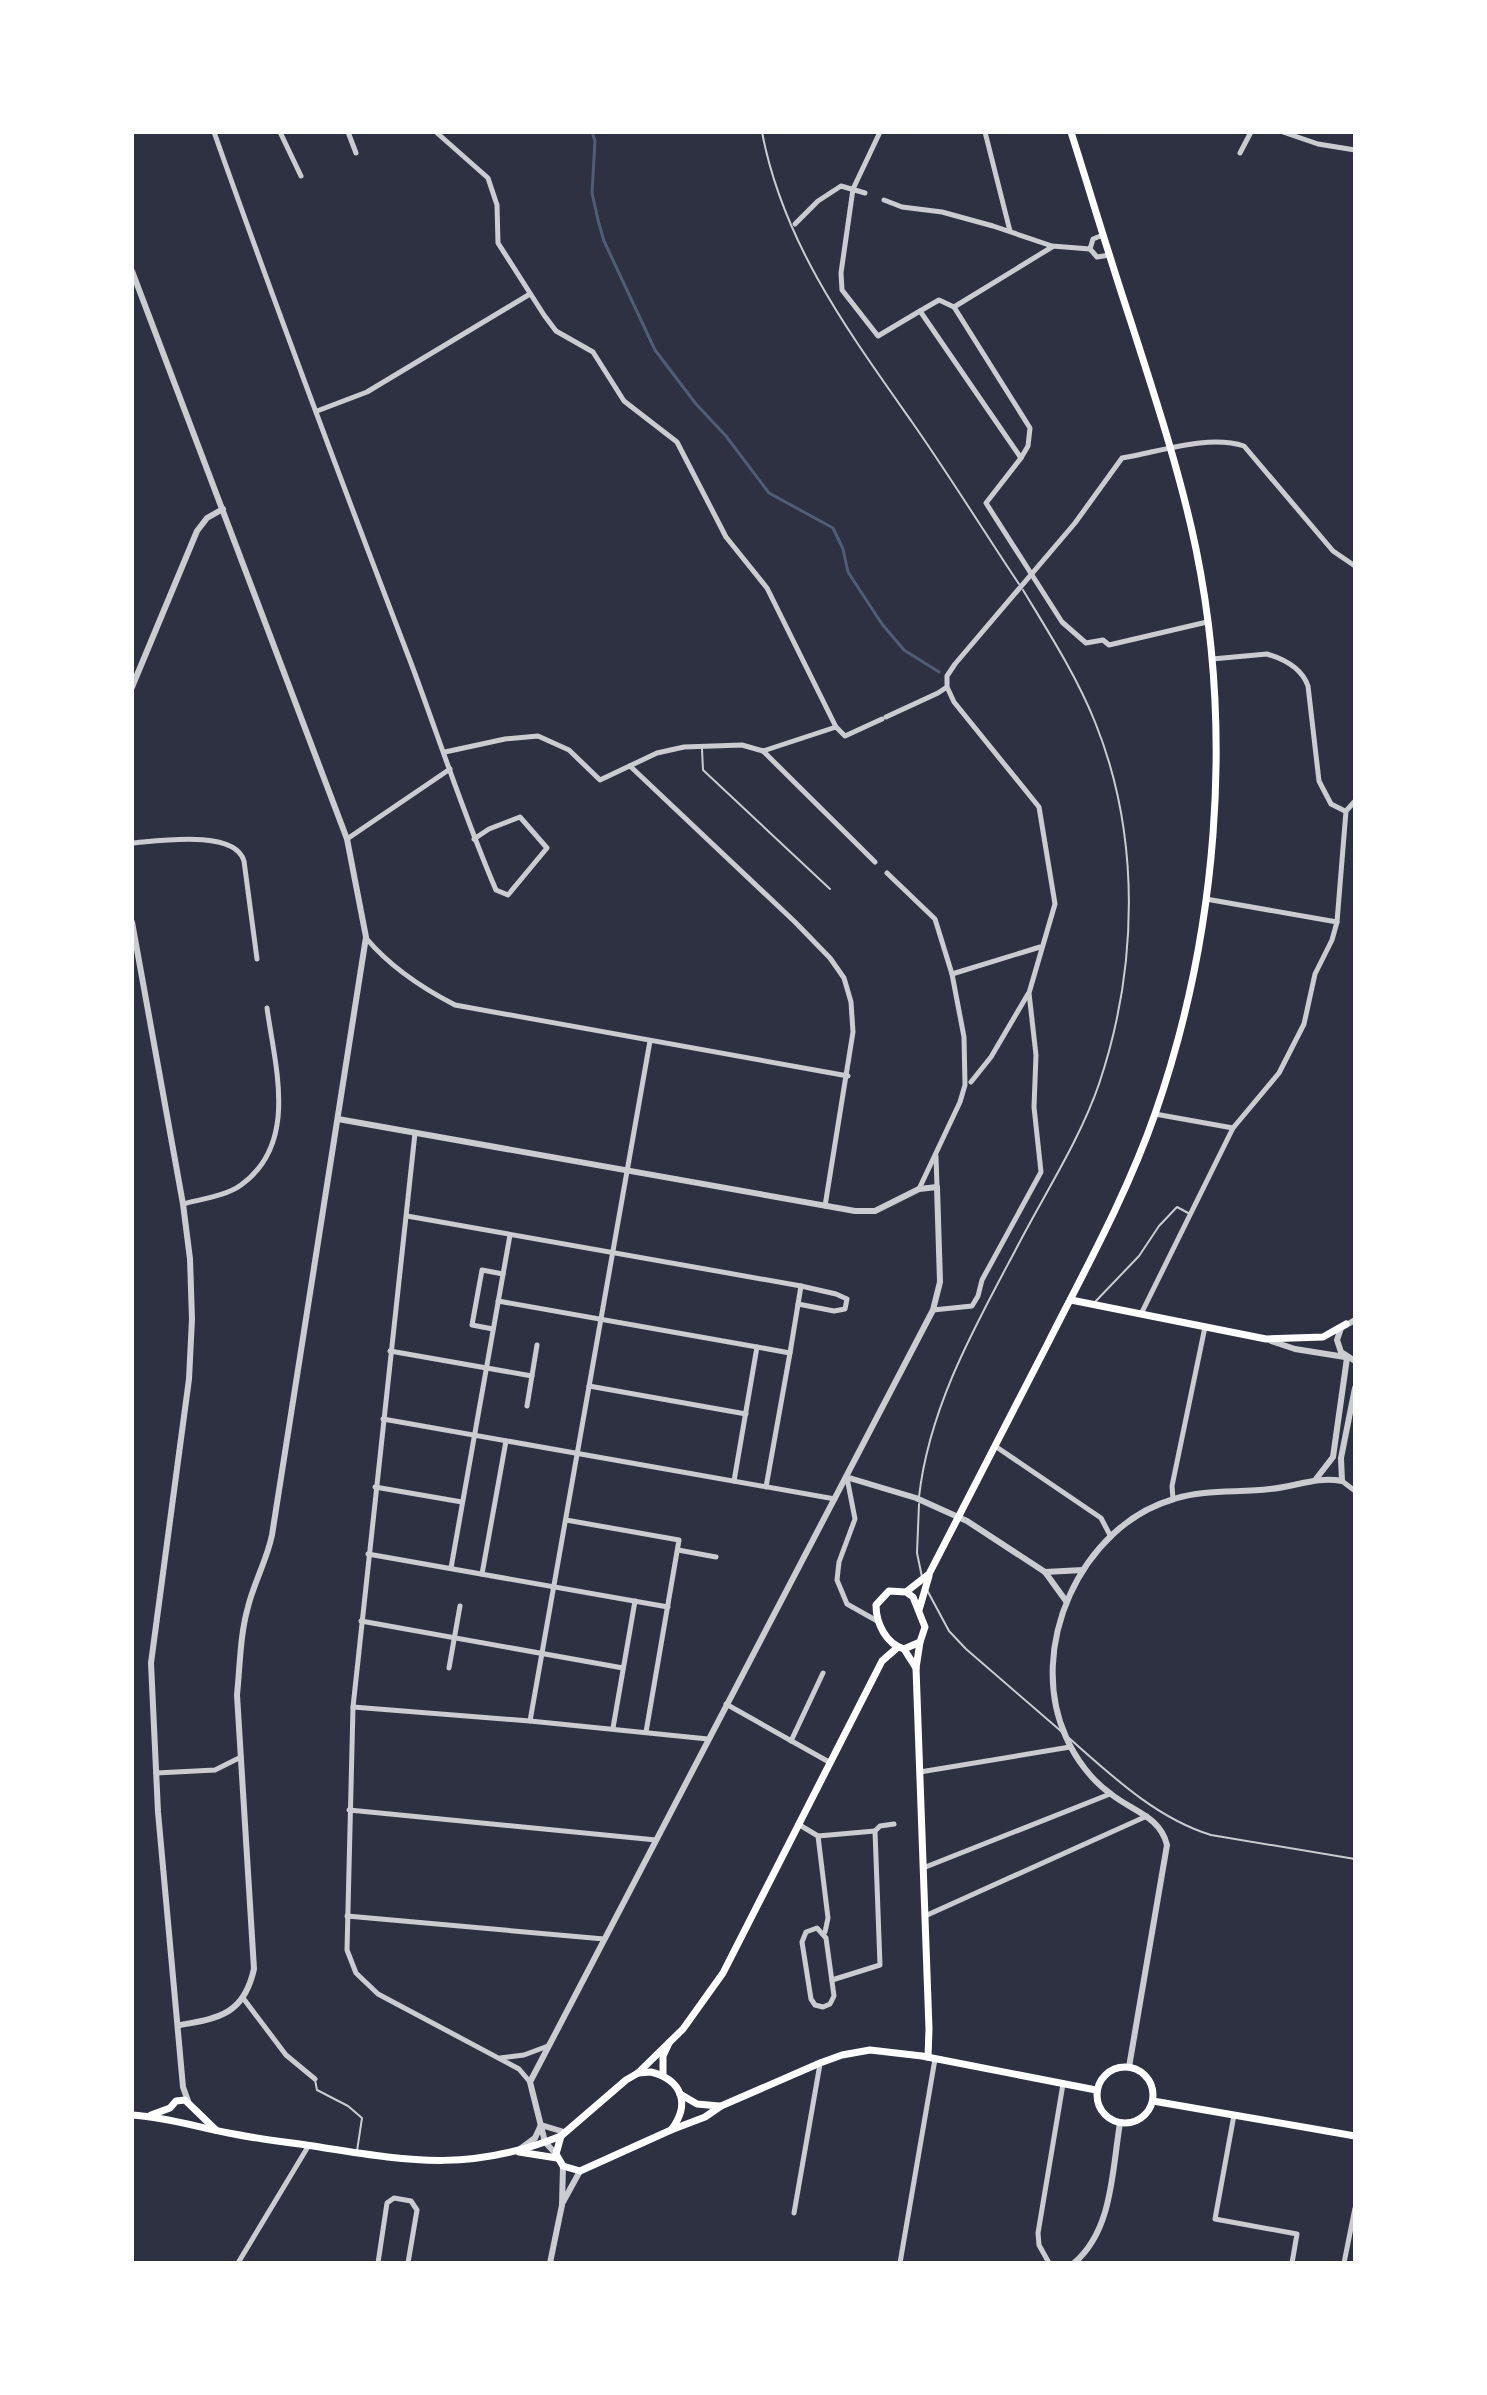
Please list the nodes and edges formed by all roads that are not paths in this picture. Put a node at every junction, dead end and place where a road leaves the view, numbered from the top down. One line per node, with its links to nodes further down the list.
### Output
1 (214, 132): 28 (street)
2 (280, 132): 14 (street)
3 (348, 132): 12 (street)
4 (436, 132): 25 (street)
5 (762, 132): 34 (lane)
6 (880, 132): 15 (street)
7 (985, 132): 19 (street)
8 (1071, 132): 20 (main road)
9 (1251, 132): 13 (street)
10 (1283, 132): 11 (street)
11 (1355, 150)
12 (356, 153)
13 (1240, 153)
14 (301, 176)
15 (853, 189): 16 (street); 18 (street); 27 (street)
16 (865, 193)
17 (884, 200): 19 (street)
18 (795, 224)
19 (1010, 231): 21 (street)
20 (1103, 235): 22 (street); 23 (main road)
21 (1052, 246): 22 (street); 26 (street)
22 (1090, 249): 23 (street)
23 (1110, 255): 29 (main road)
24 (132, 271): 31 (street)
25 (530, 294): 28 (street); 39 (street)
26 (954, 307): 27 (street); 30 (street)
27 (920, 311): 30 (street)
28 (317, 411): 42 (street)
29 (1170, 448): 32 (street); 33 (street); 35 (main road)
30 (1021, 458): 33 (street)
31 (223, 509): 37 (street); 47 (street)
32 (1355, 566)
33 (1032, 576): 34 (street); 35 (street)
34 (1022, 588): 38 (street); 128 (lane)
35 (1207, 622): 36 (main road)
36 (1212, 659): 46 (street); 53 (main road)
37 (132, 687)
38 (947, 687): 39 (street); 57 (street)
39 (836, 727): 41 (street)
40 (701, 745): 41 (street); 43 (street); 52 (lane)
41 (763, 751): 50 (street)
42 (445, 752): 43 (street); 44 (street)
43 (630, 766): 63 (street)
44 (450, 769): 47 (street); 48 (street)
45 (1355, 801): 46 (street)
46 (1346, 811): 55 (street)
47 (347, 839): 56 (street)
48 (474, 839): 48 (street)
49 (132, 843): 58 (street)
50 (875, 862)
51 (887, 873): 59 (street)
52 (830, 889)
53 (1206, 899): 55 (street); 65 (main road)
54 (132, 922): 73 (street)
55 (1337, 922): 67 (street)
56 (366, 937): 62 (street); 66 (street)
57 (1041, 947): 59 (street); 60 (street)
58 (257, 959)
59 (952, 974): 69 (street)
60 (1029, 993): 64 (street); 85 (street)
61 (267, 1008): 73 (street)
62 (650, 1041): 63 (street); 70 (street)
63 (848, 1076): 74 (street)
64 (971, 1082)
65 (1155, 1114): 67 (street); 81 (main road)
66 (338, 1119): 68 (street); 155 (street)
67 (1233, 1128): 75 (street)
68 (415, 1133): 70 (street); 76 (street)
69 (936, 1152): 71 (street); 72 (street)
70 (627, 1171): 74 (street); 78 (street)
71 (937, 1187): 72 (street); 85 (street)
72 (919, 1189): 74 (street)
73 (183, 1204): 158 (street)
74 (825, 1206)
75 (1191, 1214): 84 (lane); 86 (street)
76 (407, 1216): 77 (street); 95 (street)
77 (510, 1235): 78 (street); 79 (street)
78 (613, 1253): 80 (street); 87 (street)
79 (503, 1274): 82 (street); 91 (street)
80 (801, 1286): 83 (street); 83 (street)
81 (1071, 1300): 84 (main road); 107 (main road)
82 (498, 1301): 87 (street); 91 (street)
83 (798, 1304): 96 (street)
84 (1092, 1304): 86 (main road)
85 (933, 1310): 109 (street)
86 (1141, 1314): 90 (main road)
87 (601, 1319): 94 (street); 100 (street)
88 (1355, 1320): 89 (street)
89 (1346, 1324): 92 (main road); 97 (street)
90 (1205, 1327): 92 (main road); 117 (street)
91 (493, 1329): 98 (street)
92 (1266, 1339): 97 (street)
93 (537, 1345): 99 (street)
94 (757, 1347): 96 (street); 103 (street)
95 (390, 1351): 98 (street); 104 (street)
96 (790, 1353): 114 (street)
97 (1349, 1358): 110 (street)
98 (486, 1368): 99 (street); 105 (street)
99 (532, 1376): 102 (street)
100 (589, 1386): 103 (street); 108 (street)
101 (1355, 1388): 112 (street)
102 (527, 1406)
103 (746, 1414): 111 (street)
104 (383, 1419): 105 (street); 113 (street)
105 (474, 1435): 106 (street); 118 (street)
106 (506, 1441): 108 (street); 127 (street)
107 (995, 1446): 120 (street); 128 (main road)
108 (578, 1453): 111 (street); 119 (street)
109 (846, 1477): 116 (street); 126 (street); 137 (street)
110 (1316, 1479): 112 (street); 117 (street)
111 (734, 1481): 114 (street)
112 (1342, 1481): 115 (street)
113 (375, 1487): 118 (street); 122 (street)
114 (766, 1487): 116 (street)
115 (1355, 1491)
116 (835, 1499): 146 (street)
117 (1173, 1499): 120 (street)
118 (462, 1502): 124 (street)
119 (566, 1520): 121 (street); 129 (street)
120 (1111, 1537): 125 (street)
121 (678, 1550): 123 (street); 134 (street)
122 (368, 1554): 124 (street); 136 (street)
123 (716, 1557)
124 (451, 1568): 127 (street)
125 (1083, 1570): 126 (street); 132 (street)
126 (1045, 1572): 132 (street)
127 (482, 1574): 129 (street)
128 (926, 1580): 130 (main road); 135 (main road); 151 (lane)
129 (554, 1587): 131 (street); 141 (street)
130 (906, 1592): 135 (main road); 137 (main road)
131 (635, 1601): 134 (street); 143 (street)
132 (1066, 1601): 151 (street)
133 (460, 1606): 138 (street)
134 (668, 1607): 150 (street)
135 (919, 1610): 139 (main road)
136 (361, 1621): 138 (street); 147 (street)
137 (879, 1622): 140 (main road)
138 (454, 1638): 141 (street); 142 (street)
139 (920, 1642): 140 (main road); 144 (main road)
140 (901, 1648): 144 (main road); 156 (main road)
141 (542, 1653): 143 (street); 148 (street)
142 (449, 1668)
143 (623, 1668): 149 (street)
144 (916, 1668): 157 (main road)
145 (823, 1673): 153 (street)
146 (726, 1704): 152 (street); 153 (street)
147 (353, 1707): 148 (street); 160 (street)
148 (530, 1721): 149 (street)
149 (613, 1728): 150 (street)
150 (646, 1732): 152 (street)
151 (1064, 1734): 154 (street); 167 (lane)
152 (708, 1739): 166 (street)
153 (791, 1741): 156 (street)
154 (1070, 1747): 157 (street); 159 (street)
155 (241, 1757): 158 (street); 174 (street)
156 (829, 1762): 162 (main road)
157 (920, 1772): 168 (main road)
158 (155, 1773): 175 (street)
159 (1110, 1794): 161 (street); 168 (street)
160 (349, 1810): 166 (street); 169 (street)
161 (1147, 1816): 170 (street); 181 (street)
162 (798, 1824): 165 (street); 176 (main road)
163 (894, 1824): 164 (street)
164 (875, 1831): 165 (street); 173 (street)
165 (818, 1836): 171 (street)
166 (656, 1840): 172 (street)
167 (1355, 1859)
168 (923, 1868): 170 (main road)
169 (347, 1916): 172 (street); 178 (street)
170 (925, 1916): 179 (main road)
171 (824, 1933): 173 (street); 173 (street)
172 (604, 1939): 177 (street)
173 (832, 1980)
174 (243, 1998): 175 (street); 184 (street)
175 (180, 2025): 187 (street)
176 (669, 2041): 182 (main road); 183 (main road)
177 (548, 2046): 178 (street); 185 (street)
178 (499, 2058): 185 (street)
179 (931, 2058): 180 (main road); 186 (main road); 221 (street)
180 (820, 2063): 193 (main road); 216 (street)
181 (1129, 2067): 188 (main road); 192 (main road)
182 (638, 2073): 183 (main road); 205 (main road)
183 (663, 2075): 189 (main road)
184 (315, 2079): 209 (lane)
185 (530, 2082): 202 (street)
186 (1063, 2084): 188 (main road); 222 (street)
187 (183, 2087): 190 (street); 191 (street)
188 (1096, 2090): 200 (main road)
189 (680, 2094): 193 (main road); 203 (main road)
190 (176, 2101): 191 (main road); 194 (main road)
191 (188, 2101): 195 (main road)
192 (1153, 2101): 197 (main road); 200 (main road)
193 (721, 2106): 203 (main road)
194 (170, 2108): 198 (main road); 199 (main road)
195 (194, 2112): 201 (main road); 204 (main road)
196 (132, 2115): 198 (main road)
197 (1234, 2115): 206 (main road); 224 (street)
198 (149, 2116): 199 (main road)
199 (176, 2123): 201 (main road)
200 (1120, 2123): 223 (street)
201 (186, 2124): 204 (main road)
202 (541, 2125): 205 (street); 207 (street); 210 (street)
203 (671, 2130): 213 (main road)
204 (217, 2131): 208 (main road)
205 (562, 2134): 207 (main road); 211 (main road)
206 (1355, 2136)
207 (545, 2142): 210 (main road); 211 (street)
208 (309, 2145): 209 (main road); 217 (street)
209 (357, 2152): 210 (main road)
210 (517, 2152): 211 (main road)
211 (556, 2156): 212 (main road)
212 (563, 2166): 213 (main road); 214 (street)
213 (580, 2171): 214 (street)
214 (562, 2205): 220 (street)
215 (1355, 2208): 225 (street)
216 (794, 2213)
217 (238, 2263)
218 (378, 2263): 219 (street)
219 (408, 2263)
220 (550, 2263)
221 (900, 2263)
222 (1049, 2263)
223 (1074, 2263)
224 (1292, 2263)
225 (1344, 2263)

